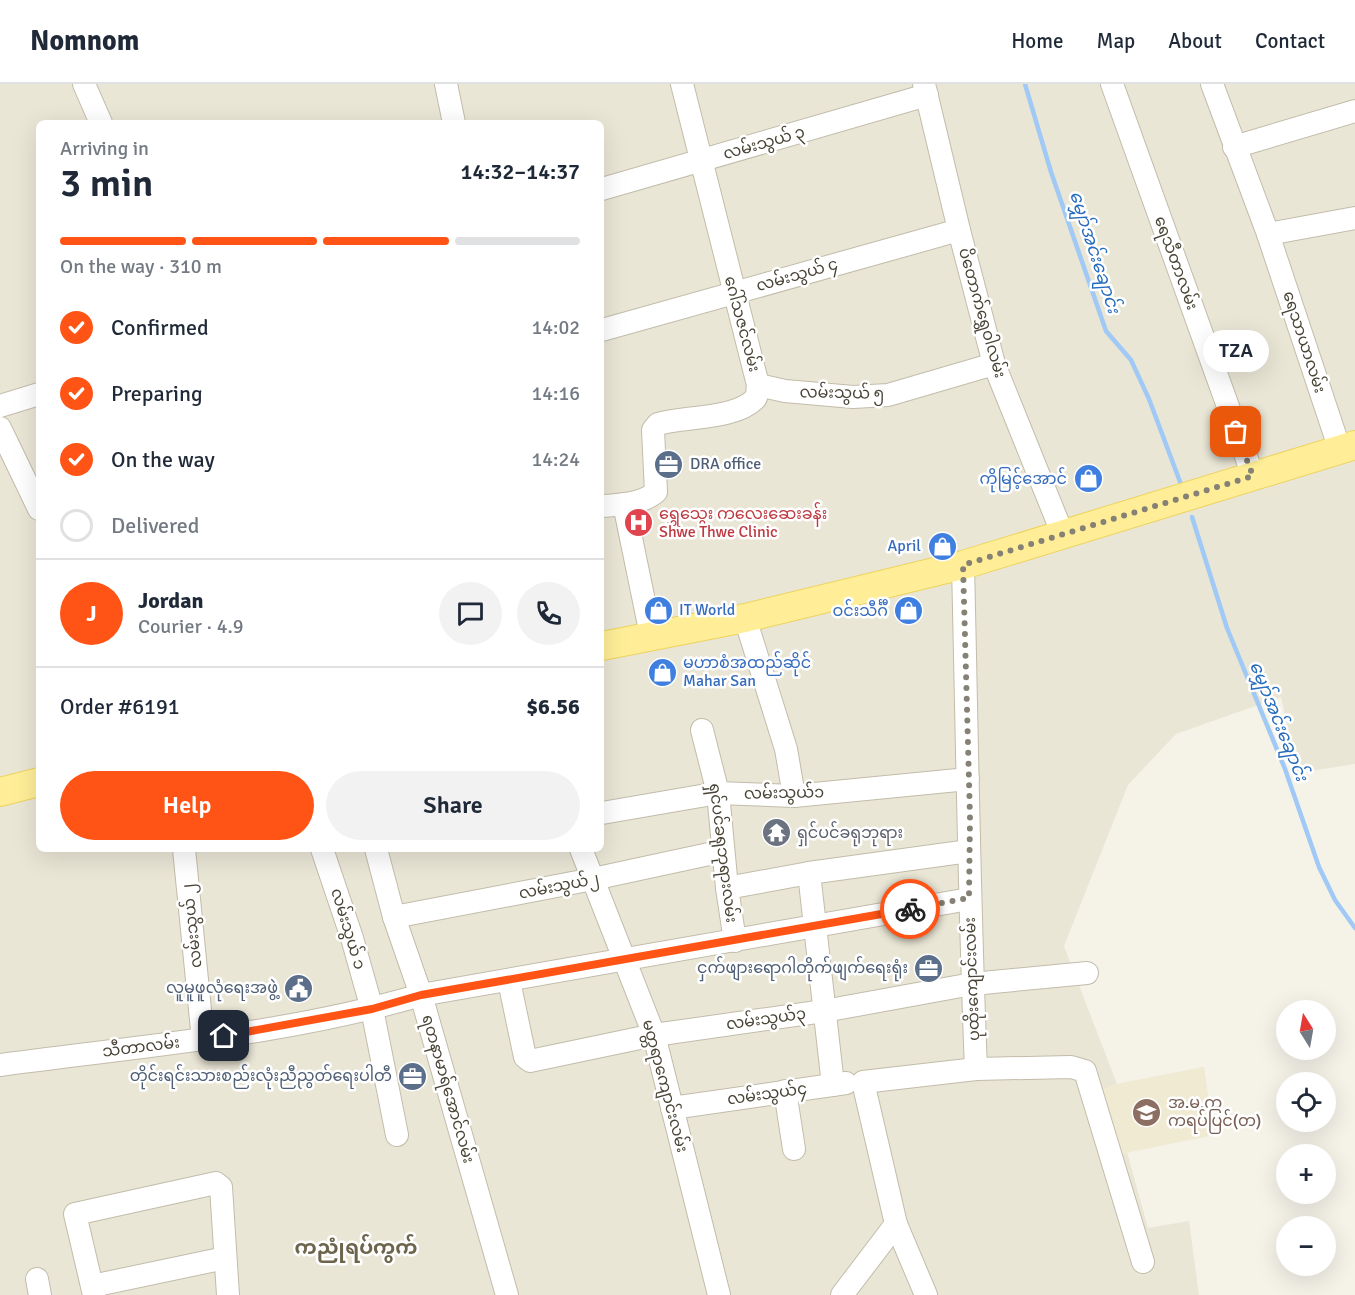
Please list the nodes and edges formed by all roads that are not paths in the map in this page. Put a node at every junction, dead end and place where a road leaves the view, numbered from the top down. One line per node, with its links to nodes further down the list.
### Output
1 (84, 84): 8 (street)
2 (682, 84): 11 (street, ဂေါ်သဇင်လမ်း)
3 (1112, 84): 24 (street, ရေသီတာလမ်း)
4 (1212, 84): 10 (street, ရေသာယာလမ်း)
5 (453, 86): 9 (street)
6 (926, 90): 11 (street, လမ်းသွယ် ၃); 14 (street, ပိတောက်ရွှေဝါလမ်း)
7 (1355, 111): 10 (street)
8 (100, 120)
9 (453, 120)
10 (1234, 147): 15 (street, ရေသာယာလမ်း)
11 (701, 161): 12 (street, လမ်းသွယ် ၃); 16 (street, ဂေါ်သဇင်လမ်း)
12 (604, 188)
13 (1355, 218): 15 (street)
14 (958, 230): 16 (street, လမ်းသွယ် ၄); 18 (street, ပိတောက်ရွှေဝါလမ်း)
15 (1268, 234): 23 (street, ရေသာယာလမ်း)
16 (733, 293): 17 (street, လမ်းသွယ် ၄); 19 (street, ဂေါ်သဇင်လမ်း)
17 (604, 329)
18 (994, 364): 19 (street, လမ်းသွယ် ၅); 28 (street, ပိတောက်ရွှေဝါလမ်း)
19 (758, 385): 26 (street, ဂေါ်သဇင်လမ်း)
20 (36, 395): 21 (street)
21 (0, 406)
22 (0, 428): 25 (street)
23 (1348, 447): 24 (main road)
24 (1253, 476): 28 (main road)
25 (36, 503)
26 (624, 504): 27 (street, ဂေါ်သဇင်လမ်း); 31 (street)
27 (604, 506)
28 (1063, 535): 29 (main road)
29 (963, 565): 30 (main road); 34 (street, ပုထိုးကျောင်းလမ်း)
30 (745, 618): 31 (main road); 38 (street)
31 (651, 635): 32 (main road)
32 (604, 646)
33 (702, 730): 37 (street, ရှင်ပင်ခရုဘုရားလမ်း)
34 (968, 780): 38 (street, လမ်းသွယ်၁); 41 (street, ပုထိုးကျောင်းလမ်း)
35 (36, 784): 36 (main road)
36 (0, 792)
37 (718, 793): 38 (street, လမ်းသွယ်၁); 39 (street, လမ်းသွယ်၁); 40 (street, ရှင်ပင်ခရုဘုရားလမ်း)
38 (794, 796)
39 (604, 813)
40 (723, 851): 47 (street, လမ်းသွယ်၂); 48 (street, ရှင်ပင်ခရုဘုရားလမ်း)
41 (969, 851): 46 (street); 49 (street, ပုထိုးကျောင်းလမ်း)
42 (184, 852): 61 (street, လမ်းသွယ် ၂)
43 (323, 852): 58 (street, လမ်းသွယ် ၁)
44 (377, 852): 50 (street, ရတနာမာရ်အောင်လမ်း)
45 (582, 852): 47 (street, မတ္တရာကျောင်းလမ်း)
46 (809, 873): 48 (street); 51 (street)
47 (594, 879): 50 (street, လမ်းသွယ်၂); 53 (street, မတ္တရာကျောင်းလမ်း)
48 (727, 888): 52 (street, ရှင်ပင်ခရုဘုရားလမ်း)
49 (969, 898): 51 (street, သီတာလမ်း); 56 (street, ပုထိုးကျောင်းလမ်း)
50 (394, 917): 57 (street, ရတနာမာရ်အောင်လမ်း)
51 (813, 927): 52 (street, သီတာလမ်း); 59 (street)
52 (735, 941): 53 (street, သီတာလမ်း)
53 (622, 959): 55 (street, သီတာလမ်း); 60 (street, မတ္တရာကျောင်းလမ်း)
54 (1087, 973): 56 (street, လမ်းသွယ်၃)
55 (509, 981): 57 (street, သီတာလမ်း); 60 (street, လမ်းသွယ်၃)
56 (972, 984): 59 (street, လမ်းသွယ်၃); 63 (street, ပုထိုးကျောင်းလမ်း)
57 (421, 995): 58 (street, သီတာလမ်း); 75 (street, ရတနာမာရ်အောင်လမ်း)
58 (372, 1009): 61 (street, သီတာလမ်း); 68 (street, လမ်းသွယ် ၁)
59 (824, 1011): 60 (street, လမ်းသွယ်၃); 65 (street)
60 (654, 1035): 67 (street, မတ္တရာကျောင်းလမ်း)
61 (203, 1040): 62 (street, သီတာလမ်း)
62 (0, 1062)
63 (976, 1069): 64 (street); 72 (street)
64 (863, 1082): 65 (street, လမ်းသွယ်၄); 70 (street)
65 (832, 1084): 66 (street, လမ်းသွယ်၄)
66 (785, 1091): 67 (street, လမ်းသွယ်၄); 69 (street)
67 (672, 1107): 76 (street, မတ္တရာကျောင်းလမ်း)
68 (397, 1135)
69 (794, 1149)
70 (896, 1224): 77 (street); 78 (street)
71 (225, 1258): 73 (street); 73 (street); 74 (street)
72 (1143, 1262)
73 (93, 1290)
74 (228, 1295)
75 (507, 1295)
76 (719, 1295)
77 (842, 1295)
78 (926, 1295)

